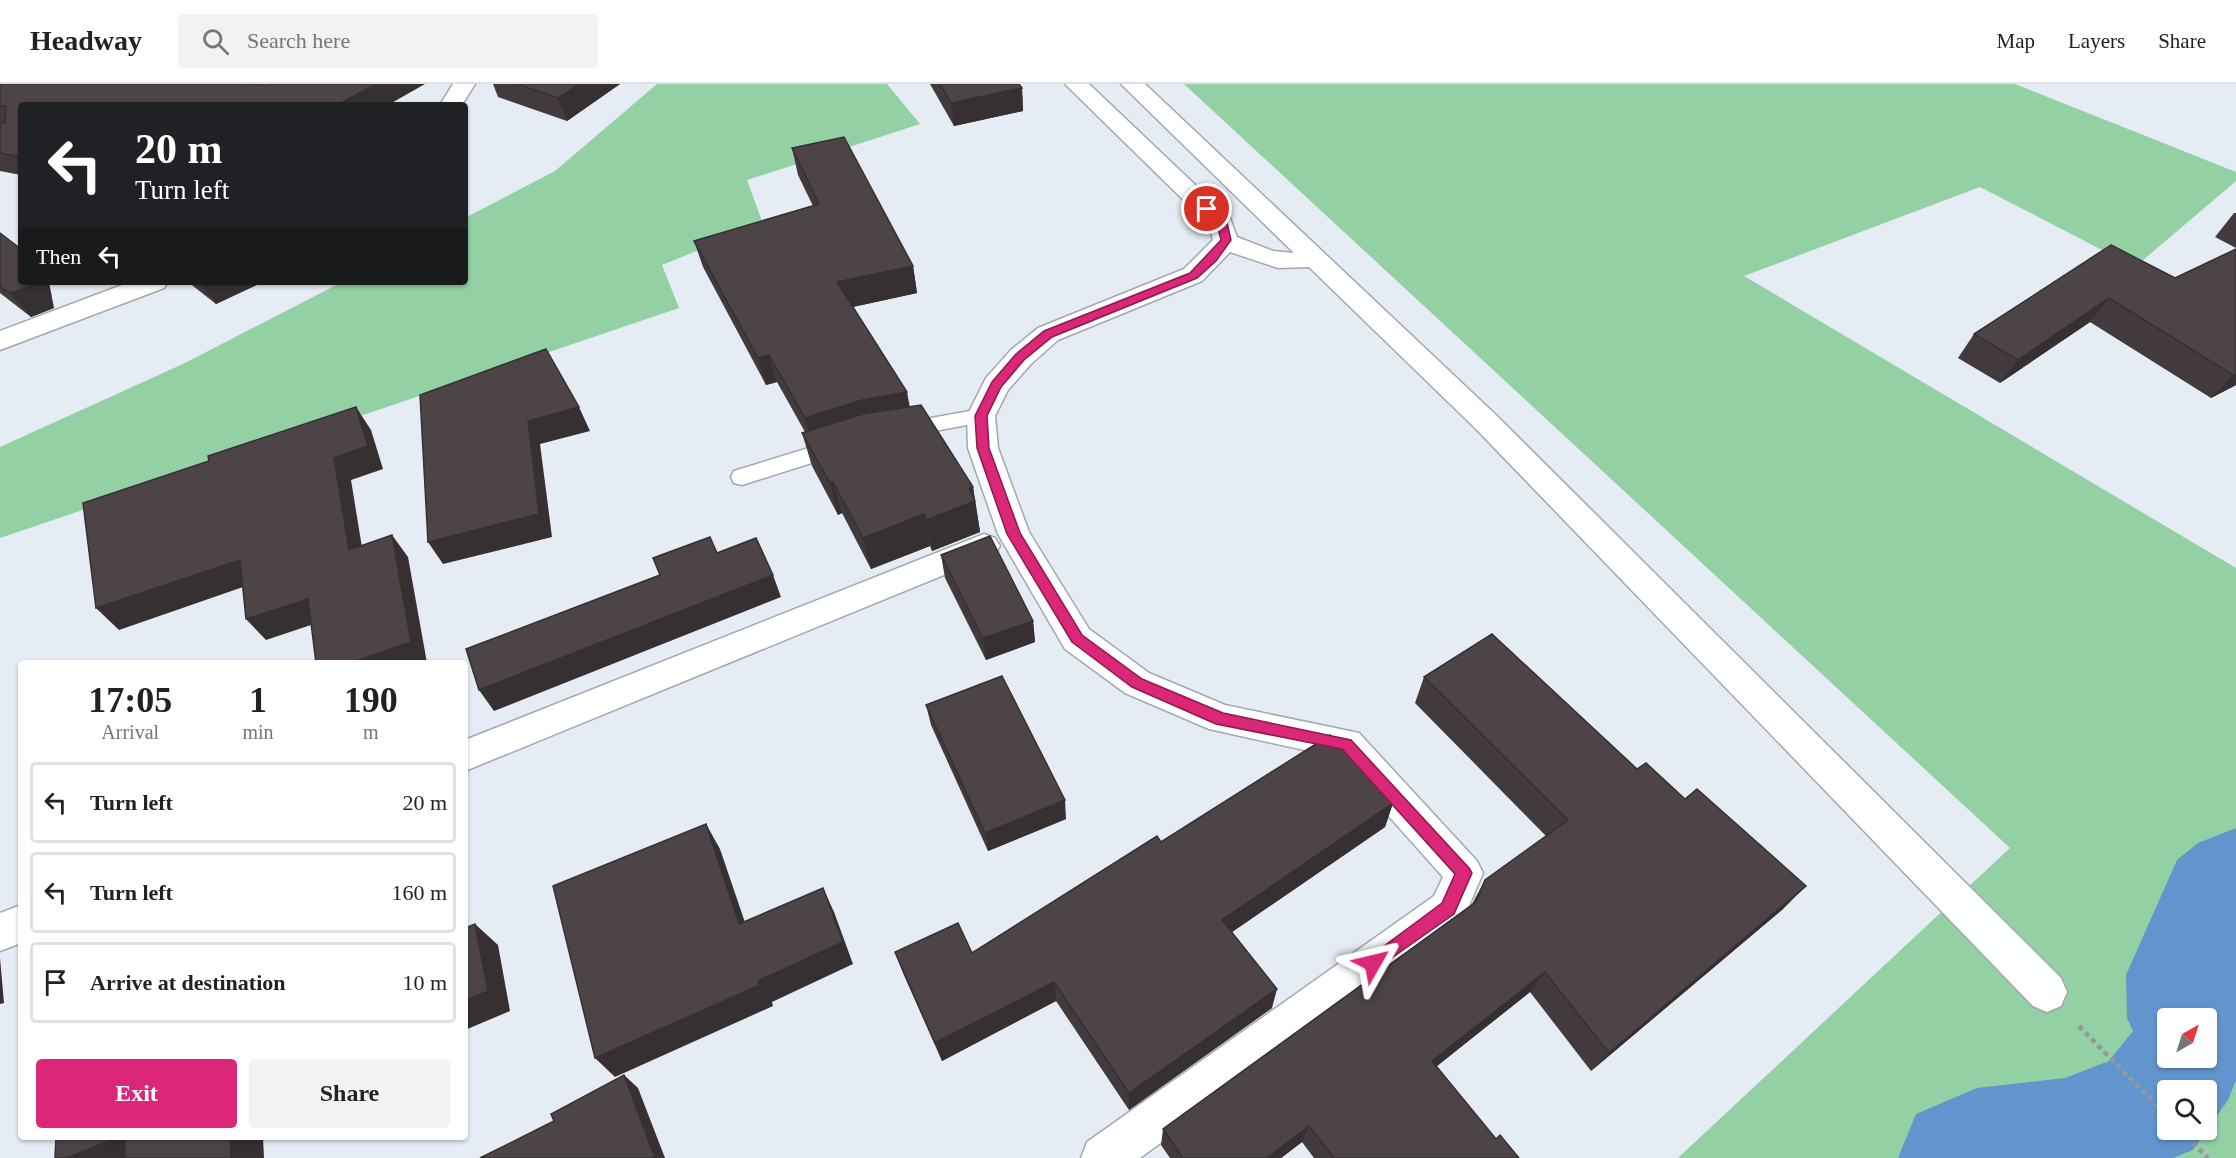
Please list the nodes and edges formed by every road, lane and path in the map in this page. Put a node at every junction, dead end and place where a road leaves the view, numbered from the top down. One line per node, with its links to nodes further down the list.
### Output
1 (464, 84): 4 (street)
2 (1076, 84): 5 (street)
3 (1132, 84): 6 (street)
4 (453, 102)
5 (1226, 240): 6 (street); 9 (street)
6 (1313, 259): 17 (street)
7 (147, 285): 8 (street)
8 (0, 340)
9 (981, 416): 10 (lane); 13 (street)
10 (879, 435)
11 (858, 440): 12 (lane)
12 (742, 477)
13 (1014, 534): 14 (street); 21 (street)
14 (468, 755)
15 (18, 925): 16 (street)
16 (0, 932)
17 (2047, 992)
18 (2099, 1047): 19 (path)
19 (2157, 1106)
20 (2190, 1140): 22 (path)
21 (1103, 1158)
22 (2208, 1158)

